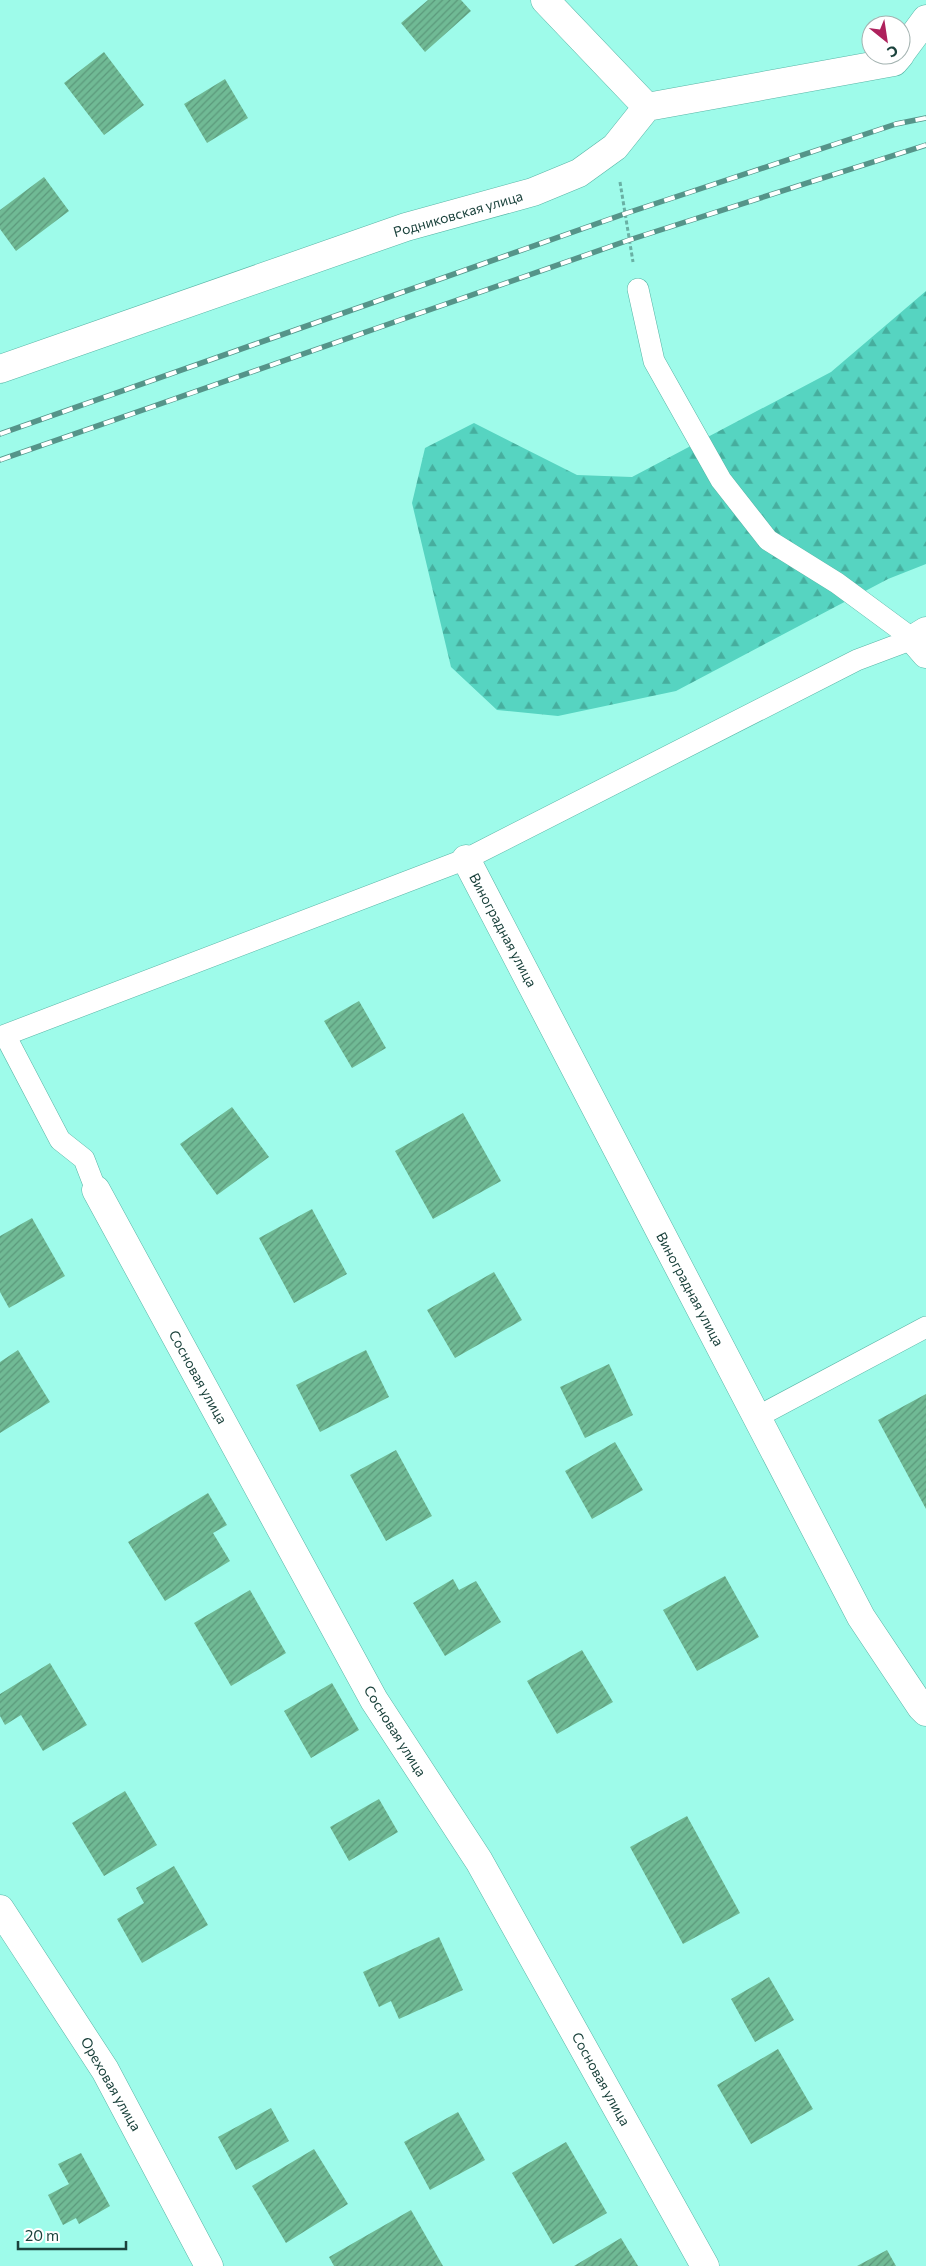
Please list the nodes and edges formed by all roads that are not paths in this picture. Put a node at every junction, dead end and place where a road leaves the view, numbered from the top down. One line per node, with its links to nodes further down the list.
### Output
1 (545, 0): 7 (street)
2 (926, 18): 3 (street)
3 (911, 39)
4 (926, 56): 5 (street)
5 (911, 57)
6 (861, 64): 7 (street)
7 (647, 107): 9 (street, Родниковская улица)
8 (638, 289): 10 (lane)
9 (0, 369)
10 (921, 641): 11 (lane)
11 (466, 859): 12 (lane); 15 (street, Виноградная улица)
12 (3, 1036): 13 (lane)
13 (96, 1190): 19 (street, Сосновая улица)
14 (926, 1327): 15 (lane)
15 (757, 1417): 16 (street, Виноградная улица)
16 (926, 1712)
17 (0, 1909): 18 (street, Ореховая улица)
18 (209, 2266)
19 (705, 2266)

